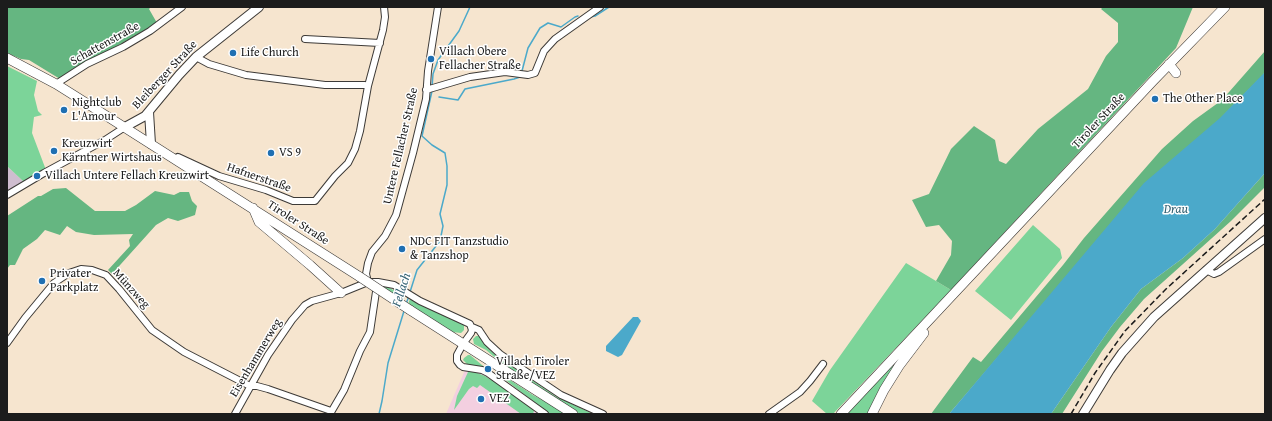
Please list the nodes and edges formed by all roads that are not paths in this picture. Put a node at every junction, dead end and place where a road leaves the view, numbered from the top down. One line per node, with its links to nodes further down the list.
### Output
1 (182, 7): 15 (street, Schattenstraße)
2 (259, 7): 11 (main road, Bleiberger Straße)
3 (384, 7): 10 (street, Hafnerstraße)
4 (438, 7): 17 (street, Untere Fellacher Straße)
5 (600, 7): 17 (street)
6 (1224, 7): 8 (main road, Tiroler Straße)
7 (1202, 20): 8 (main road)
8 (1202, 30): 13 (main road, Tiroler Straße)
9 (305, 39): 10 (street)
10 (380, 43): 16 (street, Hafnerstraße)
11 (196, 57): 16 (street); 18 (main road, Bleiberger Straße)
12 (7, 58): 15 (main road, Tiroler Straße)
13 (1170, 64): 14 (main road); 29 (main road, Tiroler Straße)
14 (1176, 73)
15 (56, 84): 19 (main road, Tiroler Straße)
16 (368, 86): 21 (street, Hafnerstraße)
17 (431, 89): 27 (street, Untere Fellacher Straße)
18 (149, 112): 19 (main road, Bleiberger Straße); 20 (main road)
19 (125, 127): 20 (main road, Tiroler Straße); 22 (street)
20 (151, 144): 21 (main road, Tiroler Straße)
21 (169, 155): 23 (main road, Tiroler Straße)
22 (7, 195)
23 (253, 208): 27 (main road, Tiroler Straße); 30 (main road)
24 (1265, 218): 26 (main road)
25 (1265, 239): 26 (street)
26 (1206, 270): 45 (main road)
27 (364, 280): 28 (street, Eisenhammerweg); 30 (street, Eisenhammerweg); 33 (main road, Tiroler Straße, bridge)
28 (378, 282): 31 (street, Eisenhammerweg); 37 (street)
29 (956, 290): 43 (main road); 44 (main road)
30 (341, 293): 35 (street, Eisenhammerweg)
31 (472, 327): 33 (street); 41 (street, Eisenhammerweg)
32 (7, 343): 35 (street, Münzweg)
33 (463, 344): 36 (street); 40 (main road, Tiroler Straße)
34 (823, 364): 42 (street)
35 (250, 386): 37 (street, Münzweg); 38 (street, Eisenhammerweg)
36 (537, 412): 39 (street)
37 (331, 413)
38 (235, 414)
39 (545, 414)
40 (573, 414)
41 (603, 414)
42 (769, 414)
43 (841, 414)
44 (872, 414)
45 (1083, 414)

